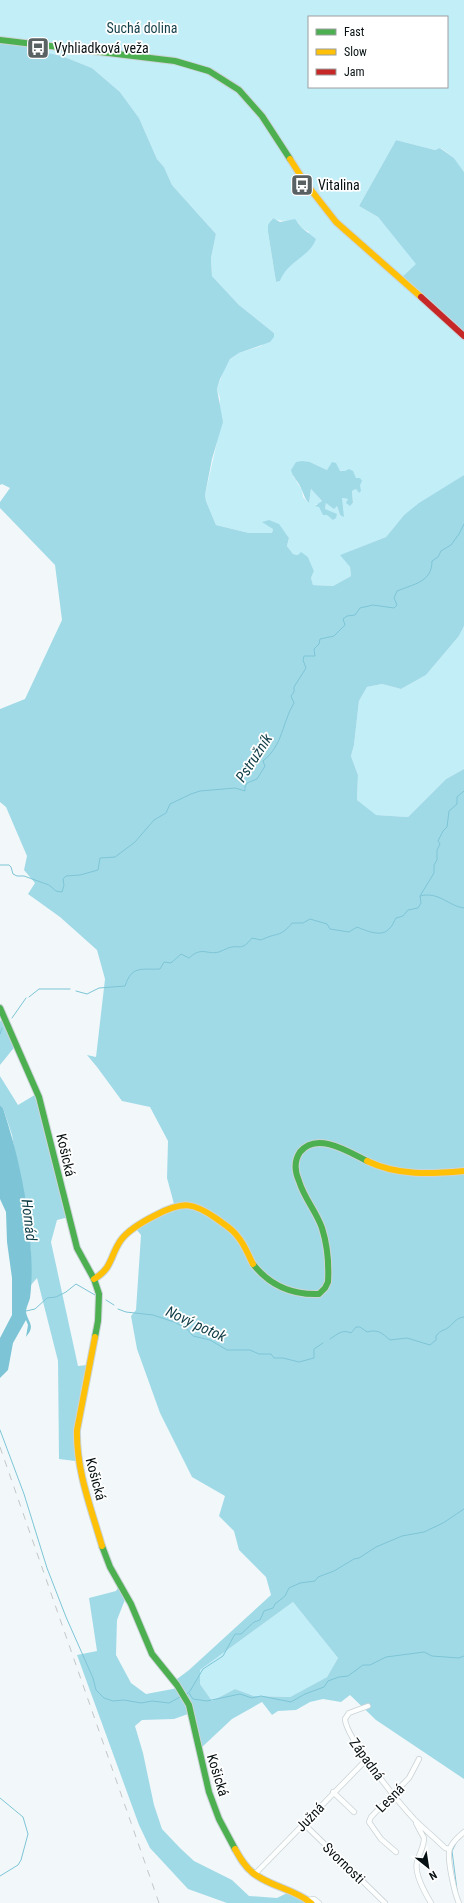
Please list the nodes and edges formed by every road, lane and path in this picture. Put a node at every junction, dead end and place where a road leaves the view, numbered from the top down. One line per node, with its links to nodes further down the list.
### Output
1 (0, 40): 2 (street)
2 (464, 336)
3 (0, 1008): 5 (street, Košická)
4 (464, 1171): 5 (street)
5 (94, 1279): 17 (street, Košická)
6 (368, 1706): 8 (street, Západná)
7 (419, 1759): 10 (street, Lesná)
8 (366, 1760): 9 (street, Južná); 10 (street, Západná)
9 (333, 1792): 11 (street); 13 (street, Južná)
10 (393, 1793): 12 (street, Západná); 16 (street, Lesná)
11 (354, 1812)
12 (413, 1818): 15 (street, Západná); 21 (street, Západná)
13 (304, 1824): 17 (street, Južná); 20 (street, Svornosti)
14 (464, 1832): 15 (street)
15 (449, 1849): 22 (street)
16 (396, 1852)
17 (255, 1874): 18 (street, Košická)
18 (309, 1901): 19 (street)
19 (319, 1903)
20 (385, 1903)
21 (431, 1903)
22 (459, 1903)

